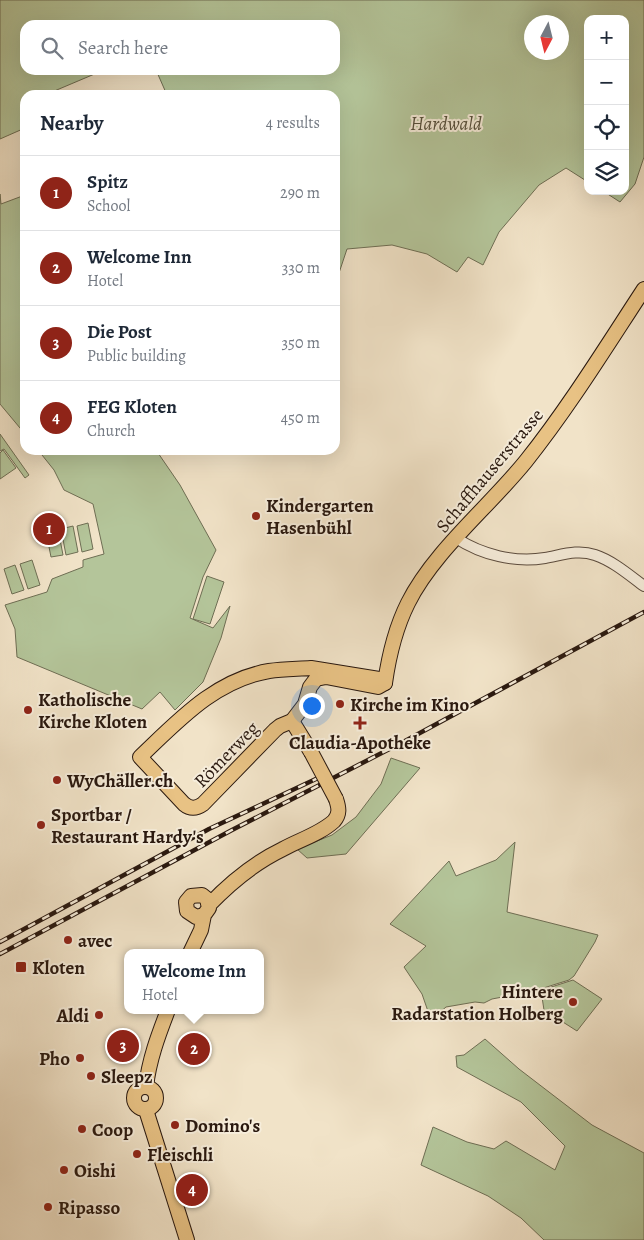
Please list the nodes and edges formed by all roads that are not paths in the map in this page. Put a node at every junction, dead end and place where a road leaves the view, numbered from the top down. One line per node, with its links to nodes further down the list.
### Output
1 (644, 289): 2 (main road, Schaffhauserstrasse)
2 (456, 538): 3 (street); 5 (main road, Schaffhauserstrasse)
3 (644, 586)
4 (297, 669): 5 (main road); 6 (main road); 7 (main road, Römerweg)
5 (385, 683): 6 (main road, Römerweg)
6 (309, 690): 7 (main road, Römerweg)
7 (292, 722): 8 (main road, bridge)
8 (192, 949)
9 (166, 1014): 10 (main road)
10 (187, 1240)

